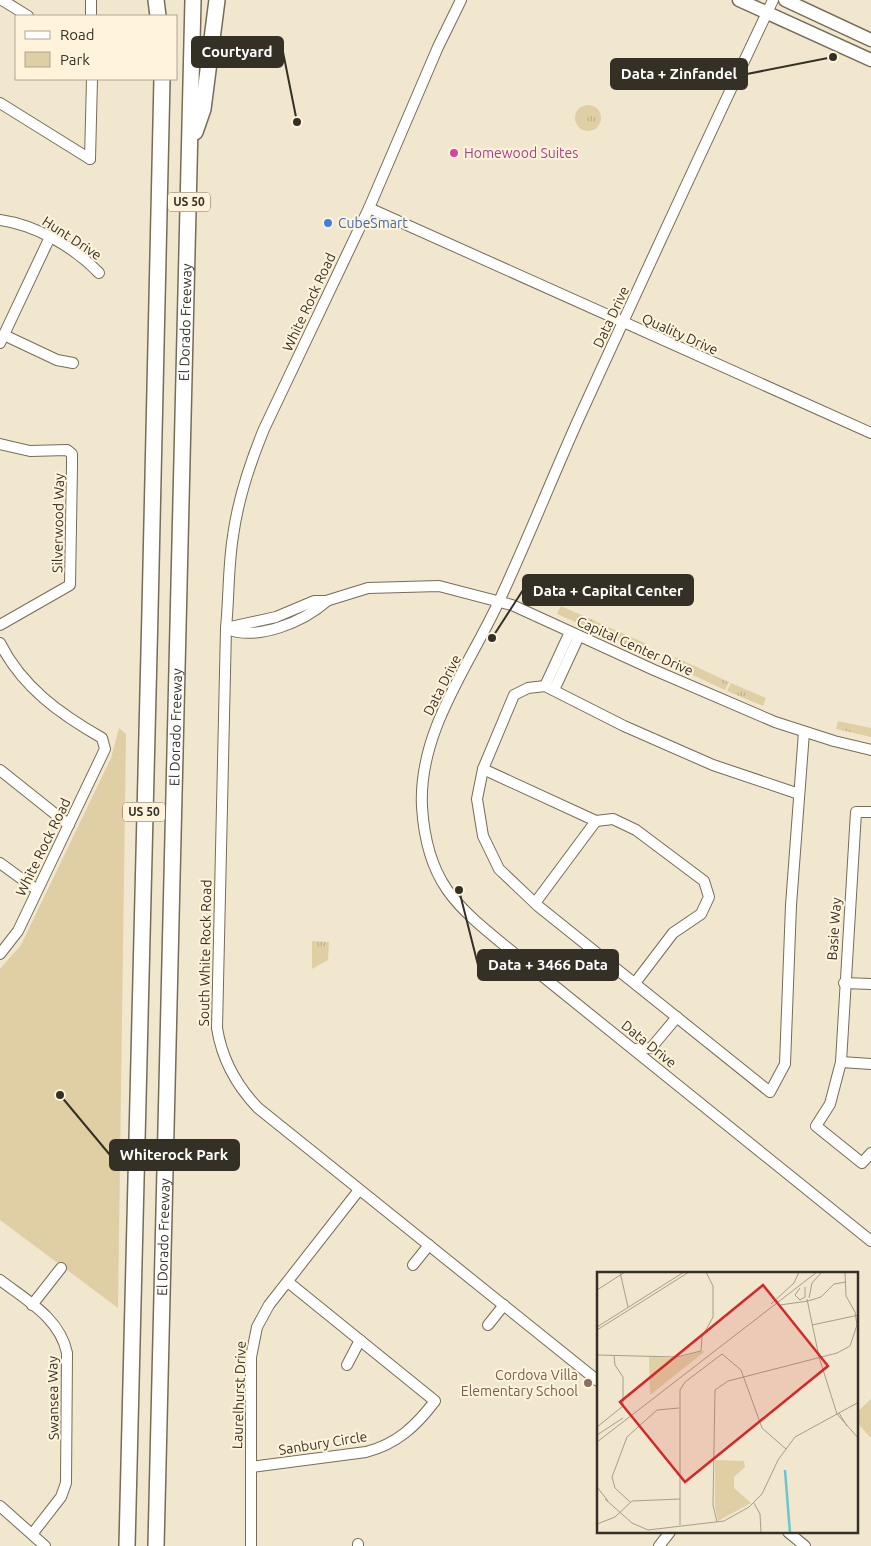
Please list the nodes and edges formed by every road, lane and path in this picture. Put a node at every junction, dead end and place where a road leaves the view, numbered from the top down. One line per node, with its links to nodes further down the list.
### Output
1 (2, 0): 12 (street)
2 (91, 0): 13 (street)
3 (156, 0): 14 (highway)
4 (163, 0): 15 (highway)
5 (193, 0): 21 (highway, El Dorado Freeway / US 50)
6 (217, 0): 21 (highway)
7 (461, 0): 22 (street, White Rock Road)
8 (739, 0): 11 (main road)
9 (773, 0): 11 (street, Data Drive)
10 (785, 0): 16 (main road)
11 (766, 13): 17 (main road); 26 (street, Data Drive)
12 (26, 15)
13 (91, 15)
14 (158, 15)
15 (163, 15)
16 (871, 40)
17 (871, 60)
18 (92, 80): 20 (street)
19 (162, 80): 77 (highway, El Dorado Freeway / US 50)
20 (0, 103)
21 (190, 143): 78 (highway, El Dorado Freeway / US 50)
22 (369, 208): 26 (street, Quality Drive); 33 (street, White Rock Road)
23 (0, 220): 24 (street, Hunt Drive)
24 (50, 237): 25 (street, Hunt Drive); 27 (street)
25 (99, 273)
26 (623, 324): 29 (street, Quality Drive); 31 (street, Data Drive)
27 (2, 339): 28 (street)
28 (73, 363)
29 (871, 433)
30 (0, 444): 32 (street, Silverwood Way)
31 (499, 601): 33 (street, Capital Center Drive); 34 (street, Capital Center Drive); 53 (street, Data Drive)
32 (0, 625)
33 (226, 628): 57 (street, South White Rock Road)
34 (575, 634): 36 (street); 37 (street, Capital Center Drive)
35 (0, 642): 44 (street, White Rock Road)
36 (549, 688): 39 (street); 41 (street)
37 (804, 732): 38 (street, Capital Center Drive); 41 (street)
38 (871, 750)
39 (483, 769): 43 (street); 47 (street)
40 (0, 770): 44 (street)
41 (799, 794): 52 (street)
42 (871, 812): 50 (street, Basie Way)
43 (596, 821): 47 (street); 49 (street)
44 (69, 824): 46 (street, White Rock Road)
45 (0, 863): 46 (street)
46 (37, 890): 48 (street, White Rock Road)
47 (535, 903): 49 (street)
48 (0, 954)
49 (635, 983): 52 (street)
50 (844, 983): 51 (street); 54 (street, Basie Way)
51 (871, 984)
52 (677, 1017): 53 (street)
53 (634, 1049): 58 (street, Data Drive)
54 (841, 1062): 55 (street); 56 (street, Basie Way)
55 (871, 1064)
56 (871, 1153)
57 (359, 1190): 59 (street, South White Rock Road); 63 (street, Laurelhurst Drive)
58 (870, 1239)
59 (429, 1245): 60 (street); 65 (street, South White Rock Road)
60 (413, 1265)
61 (61, 1268): 64 (street)
62 (0, 1280): 64 (street, Swansea Way)
63 (288, 1282): 67 (street, Sanbury Circle); 70 (street, Laurelhurst Drive)
64 (32, 1304): 72 (street, Swansea Way)
65 (504, 1305): 66 (street); 69 (street, South White Rock Road)
66 (488, 1325)
67 (360, 1340): 68 (street); 70 (street, Sanbury Circle)
68 (347, 1365)
69 (597, 1380)
70 (251, 1467): 79 (street, Laurelhurst Drive)
71 (0, 1506): 72 (street)
72 (33, 1533): 76 (street)
73 (669, 1534): 75 (street)
74 (790, 1534): 80 (street)
75 (661, 1545)
76 (45, 1546)
77 (127, 1546)
78 (156, 1546)
79 (251, 1546)
80 (805, 1546)

